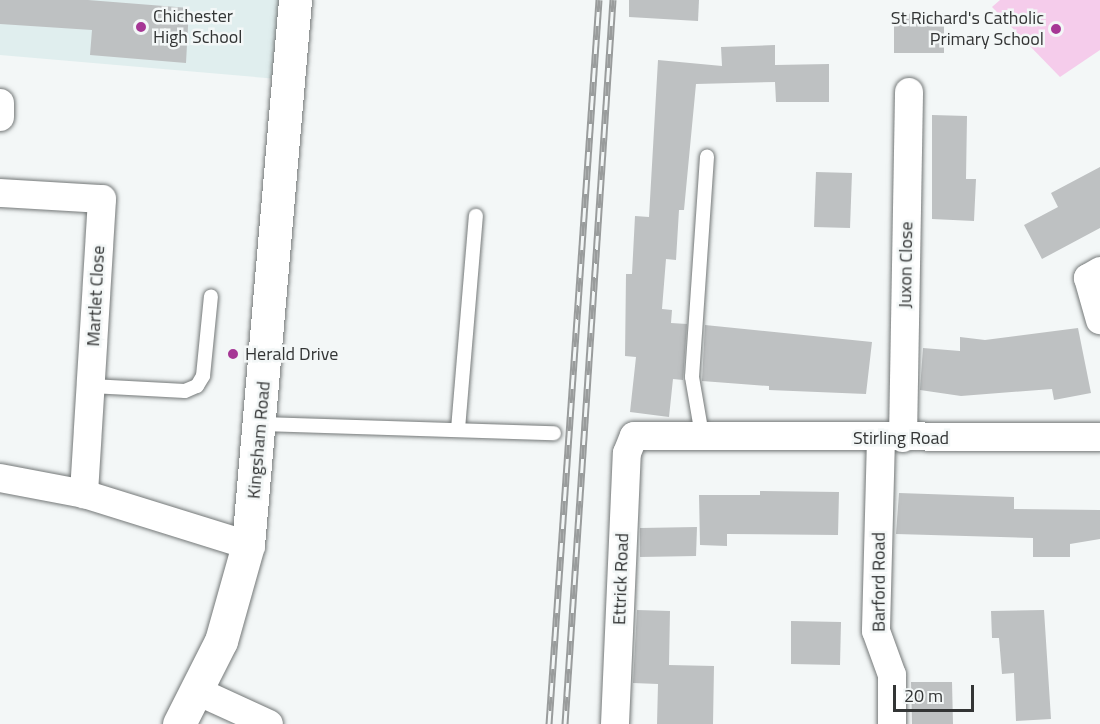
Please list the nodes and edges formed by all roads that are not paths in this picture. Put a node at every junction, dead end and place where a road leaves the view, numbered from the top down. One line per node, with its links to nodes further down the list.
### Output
1 (295, 0): 12 (street, Kingsham Road)
2 (909, 92): 18 (street, Juxon Close)
3 (0, 103): 4 (street)
4 (0, 117)
5 (707, 157): 15 (lane)
6 (0, 194): 11 (street, Martlet Close)
7 (476, 216): 13 (lane)
8 (1100, 271): 10 (street)
9 (211, 296): 11 (lane)
10 (1100, 321)
11 (91, 386): 20 (street, Martlet Close)
12 (261, 424): 13 (lane); 21 (street, Kingsham Road)
13 (458, 429): 14 (lane)
14 (554, 433)
15 (702, 435): 16 (street, Stirling Road); 18 (street, Stirling Road)
16 (634, 436): 25 (street, Ettrick Road)
17 (1100, 437): 18 (street, Stirling Road)
18 (892, 438): 26 (street, Barford Road)
19 (0, 478): 20 (street)
20 (84, 494): 21 (street)
21 (248, 545): 22 (street, Kingsham Road)
22 (197, 691): 23 (street, Kingsham Road); 24 (street)
23 (179, 724)
24 (268, 724)
25 (615, 724)
26 (892, 724)

